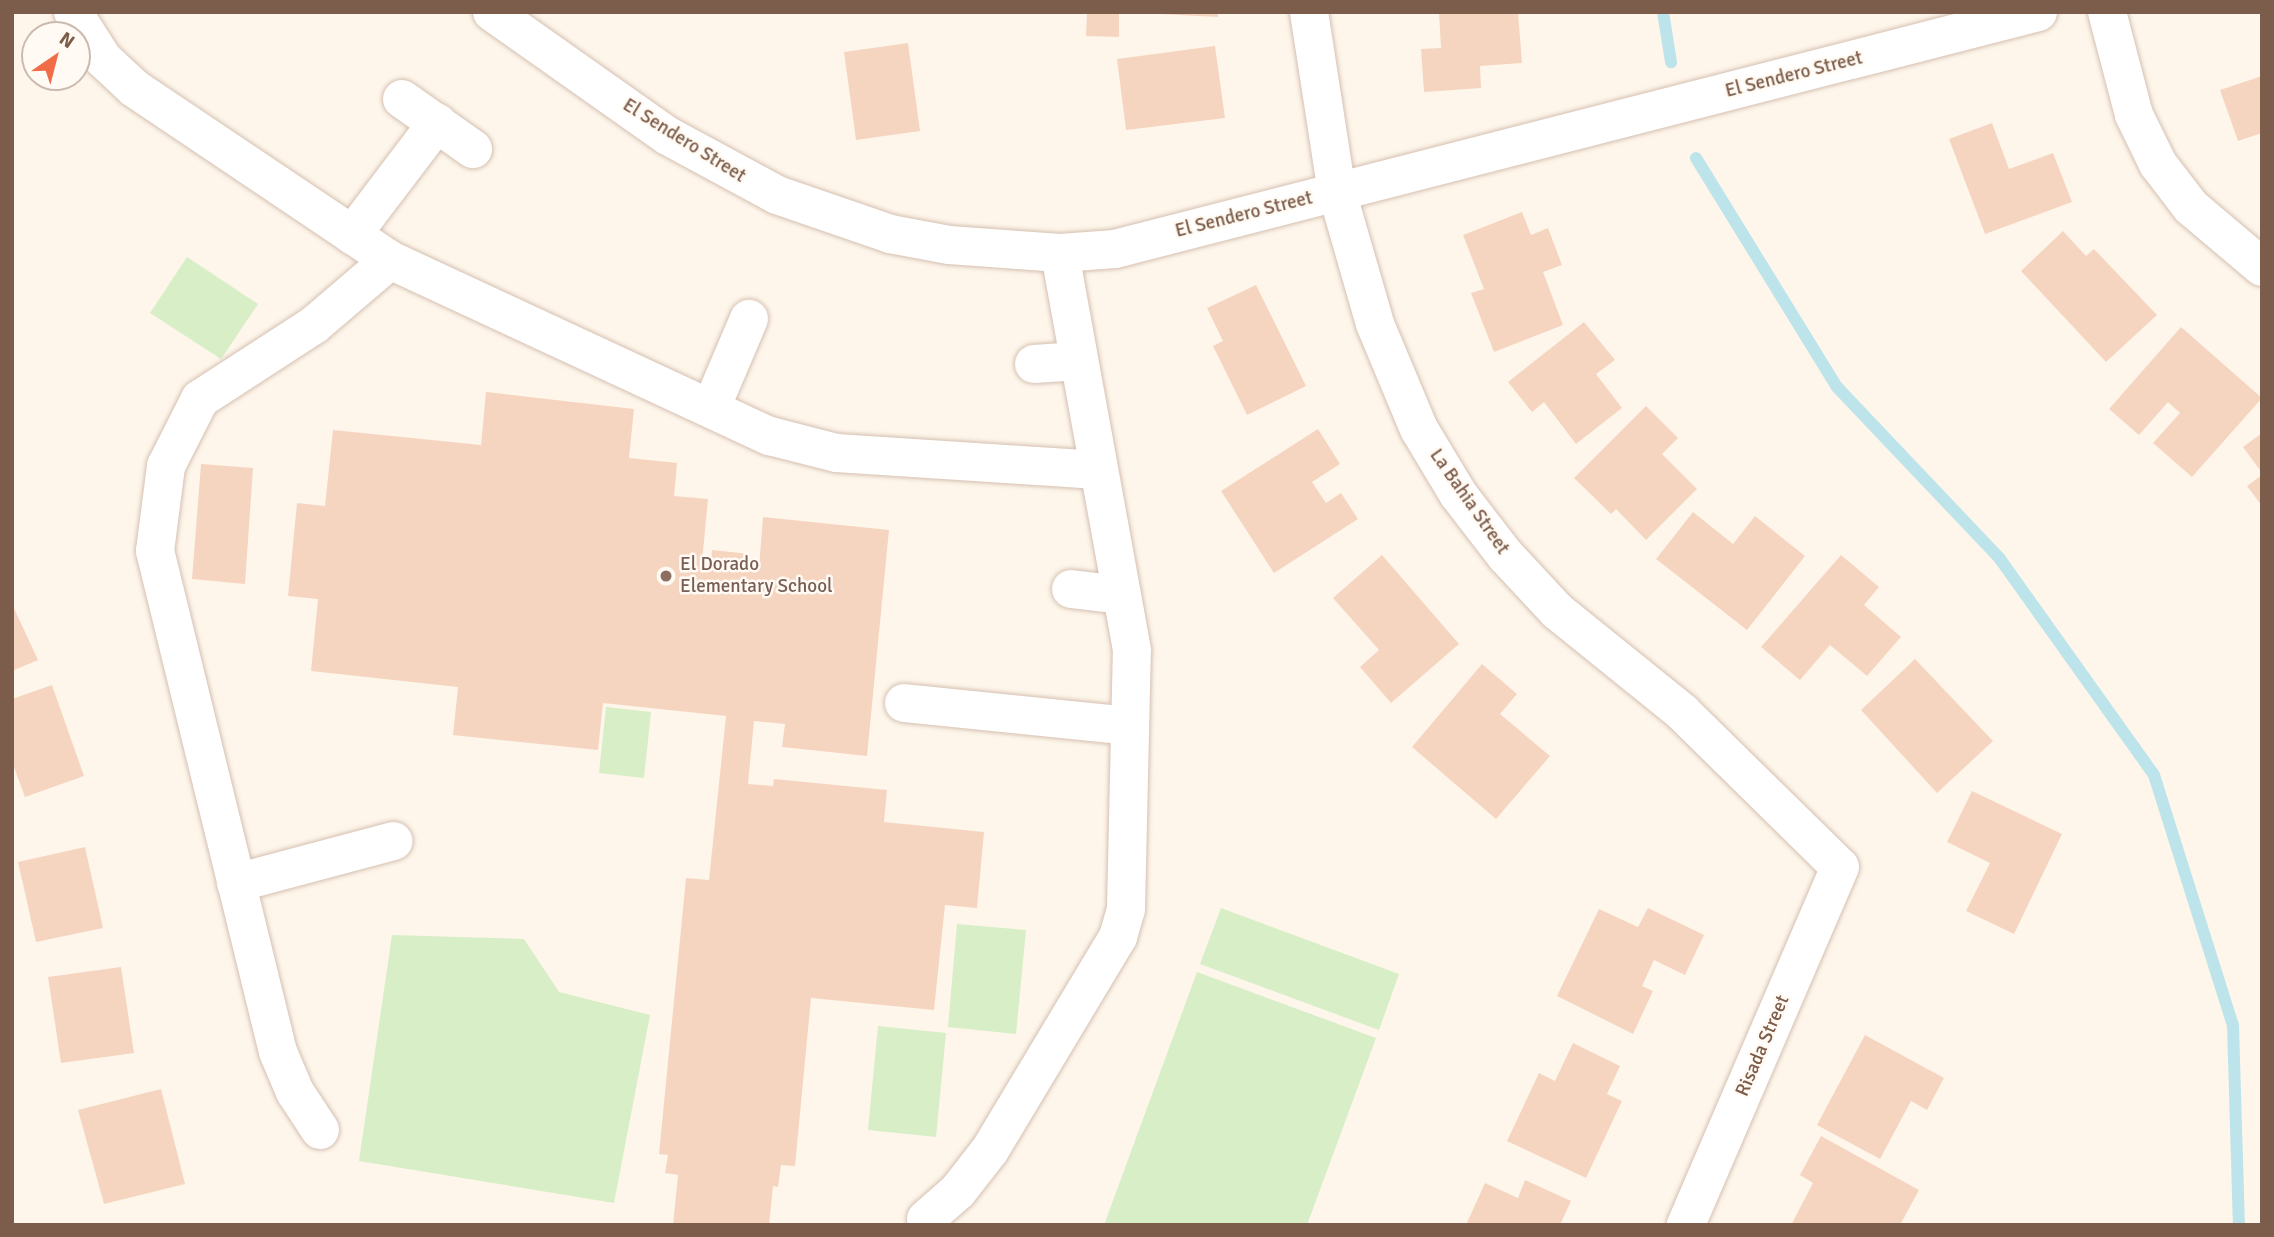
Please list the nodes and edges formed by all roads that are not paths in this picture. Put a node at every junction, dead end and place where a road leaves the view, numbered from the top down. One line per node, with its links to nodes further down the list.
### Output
1 (73, 12): 10 (street)
2 (492, 12): 11 (street, El Sendero Street)
3 (1309, 12): 9 (street, La Bahia Street)
4 (2038, 12): 9 (street, El Sendero Street)
5 (2108, 12): 13 (street)
6 (402, 99): 7 (street)
7 (437, 123): 8 (street); 10 (street)
8 (473, 149)
9 (1337, 192): 11 (street, El Sendero Street); 24 (street, La Bahia Street)
10 (352, 234): 12 (street)
11 (1059, 253): 15 (street)
12 (390, 260): 17 (street); 25 (street)
13 (2262, 267)
14 (749, 319): 17 (street)
15 (1079, 361): 16 (street); 18 (street)
16 (1034, 365)
17 (711, 408): 18 (street)
18 (1098, 470): 20 (street)
19 (1071, 589): 20 (street)
20 (1121, 595): 22 (street)
21 (904, 703): 22 (street)
22 (1130, 726): 27 (street)
23 (394, 841): 25 (street)
24 (1840, 867): 28 (street, Risada Street)
25 (236, 883): 26 (street)
26 (320, 1129)
27 (926, 1219)
28 (1685, 1225)

